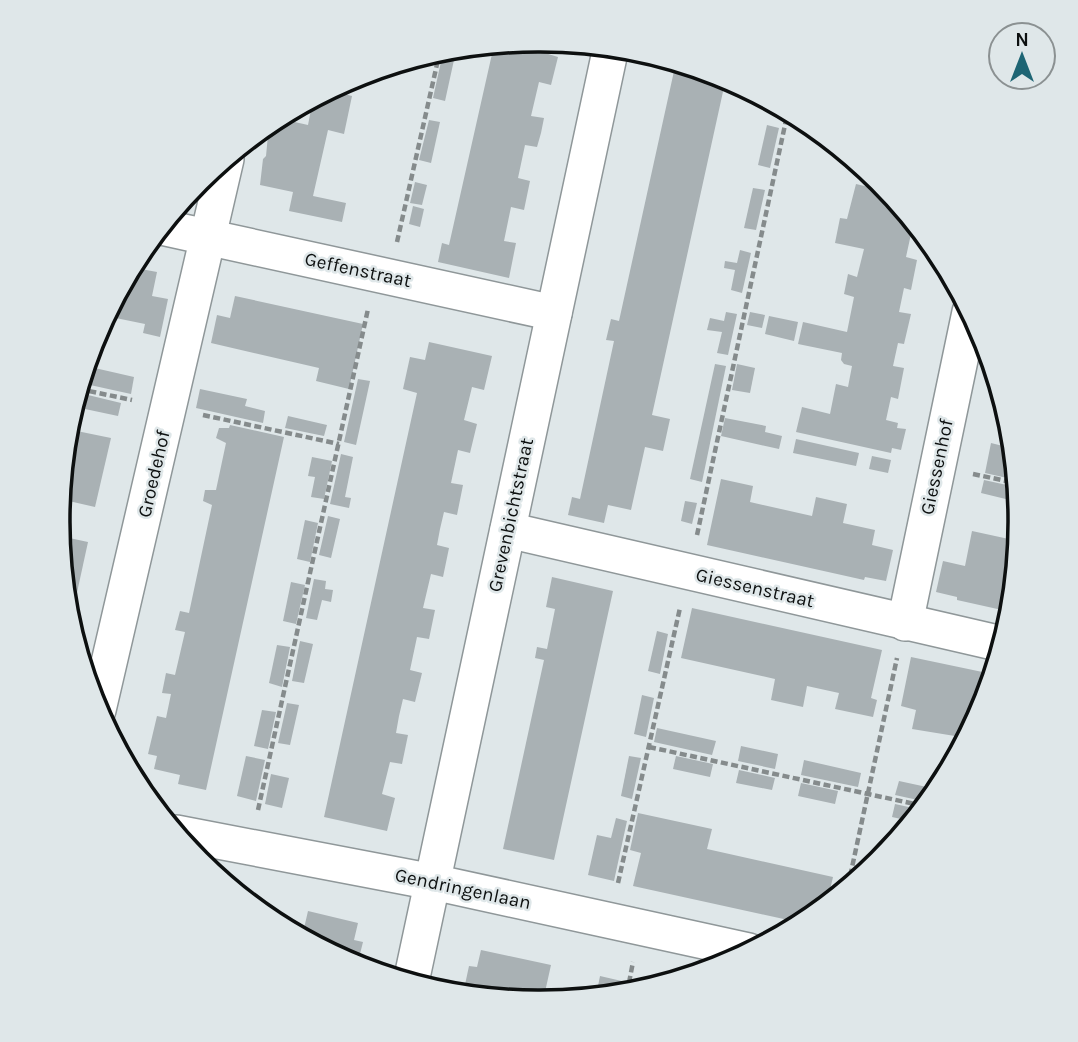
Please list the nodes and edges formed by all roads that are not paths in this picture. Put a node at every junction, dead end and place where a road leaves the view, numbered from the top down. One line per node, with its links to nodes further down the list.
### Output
1 (609, 58): 5 (street, Grevenbichtstraat)
2 (222, 176): 4 (street, Groedehof)
3 (173, 229): 4 (street, Geffenstraat)
4 (209, 237): 5 (street, Geffenstraat); 10 (street, Groedehof)
5 (554, 313): 7 (street, Grevenbichtstraat)
6 (966, 330): 8 (street, Giessenhof)
7 (508, 530): 8 (street, Giessenstraat); 12 (street, Grevenbichtstraat)
8 (905, 623): 9 (street, Giessenstraat)
9 (992, 642)
10 (102, 691)
11 (193, 836): 12 (street, Gendringenlaan)
12 (433, 882): 13 (street, Gendringenlaan); 14 (street, Grevenbichtstraat)
13 (732, 947)
14 (413, 973)

